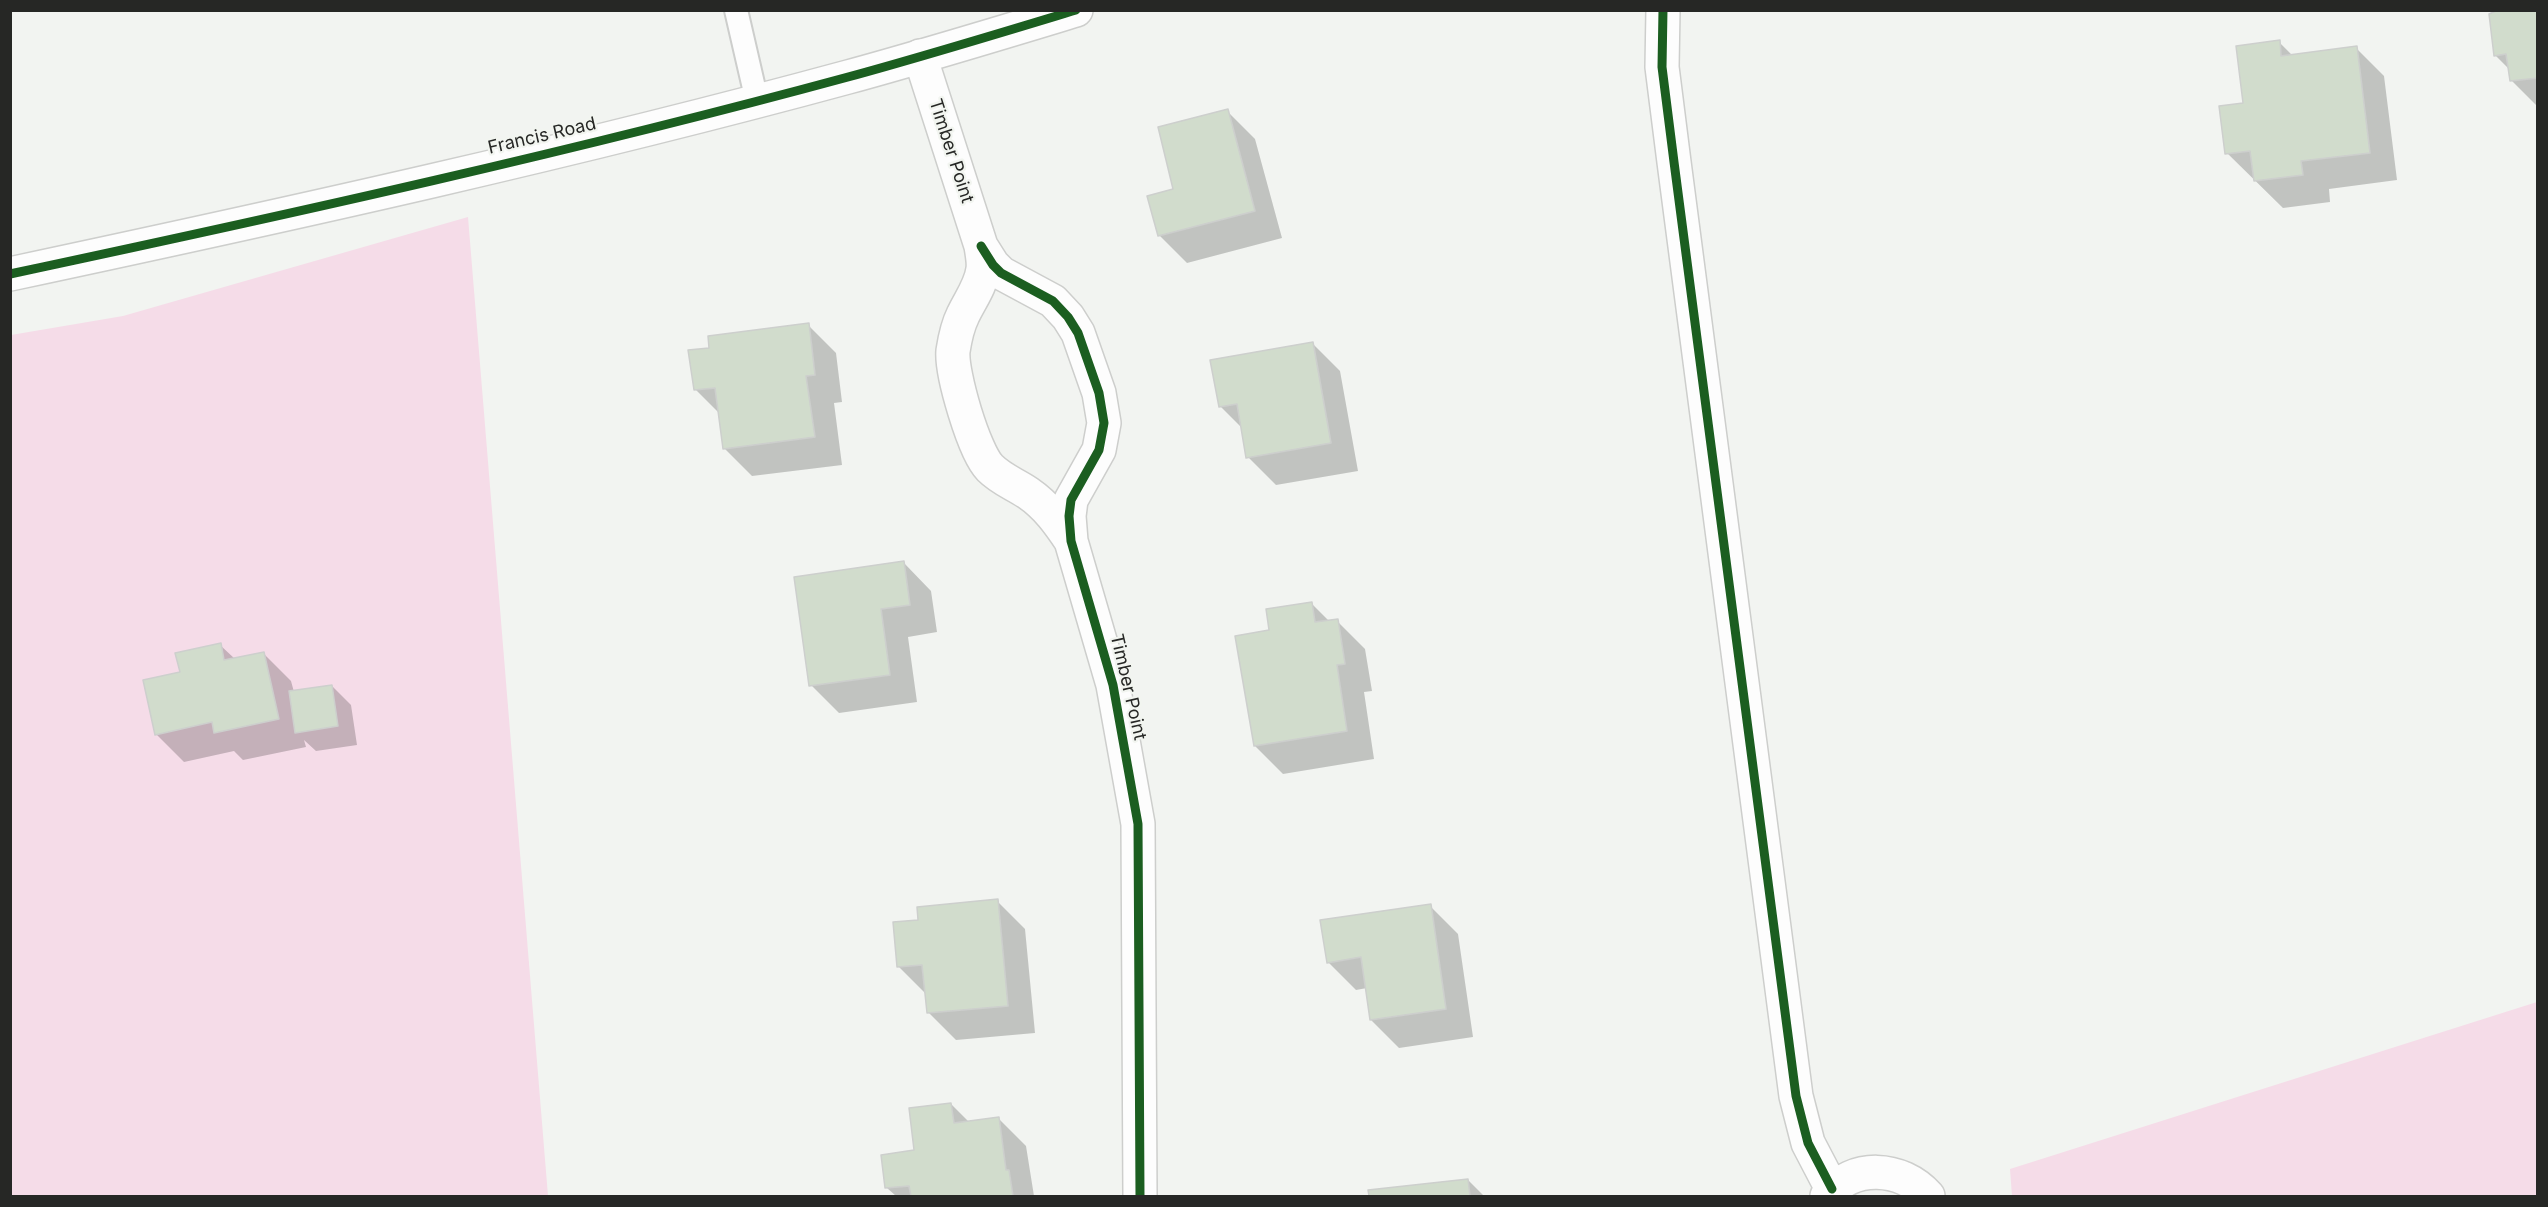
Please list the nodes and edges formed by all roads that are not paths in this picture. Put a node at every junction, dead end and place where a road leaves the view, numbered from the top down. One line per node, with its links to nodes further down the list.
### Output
1 (736, 10): 5 (lane)
2 (1076, 10): 4 (street, Francis Road)
3 (1663, 10): 9 (street)
4 (920, 56): 5 (street, Francis Road); 6 (street, Timber Point)
5 (757, 101): 7 (street, Francis Road)
6 (981, 246): 8 (street, Timber Point); 8 (street, Timber Point)
7 (10, 274)
8 (1071, 541): 10 (street, Timber Point)
9 (1830, 1193): 11 (street)
10 (1140, 1197)
11 (1928, 1197)

